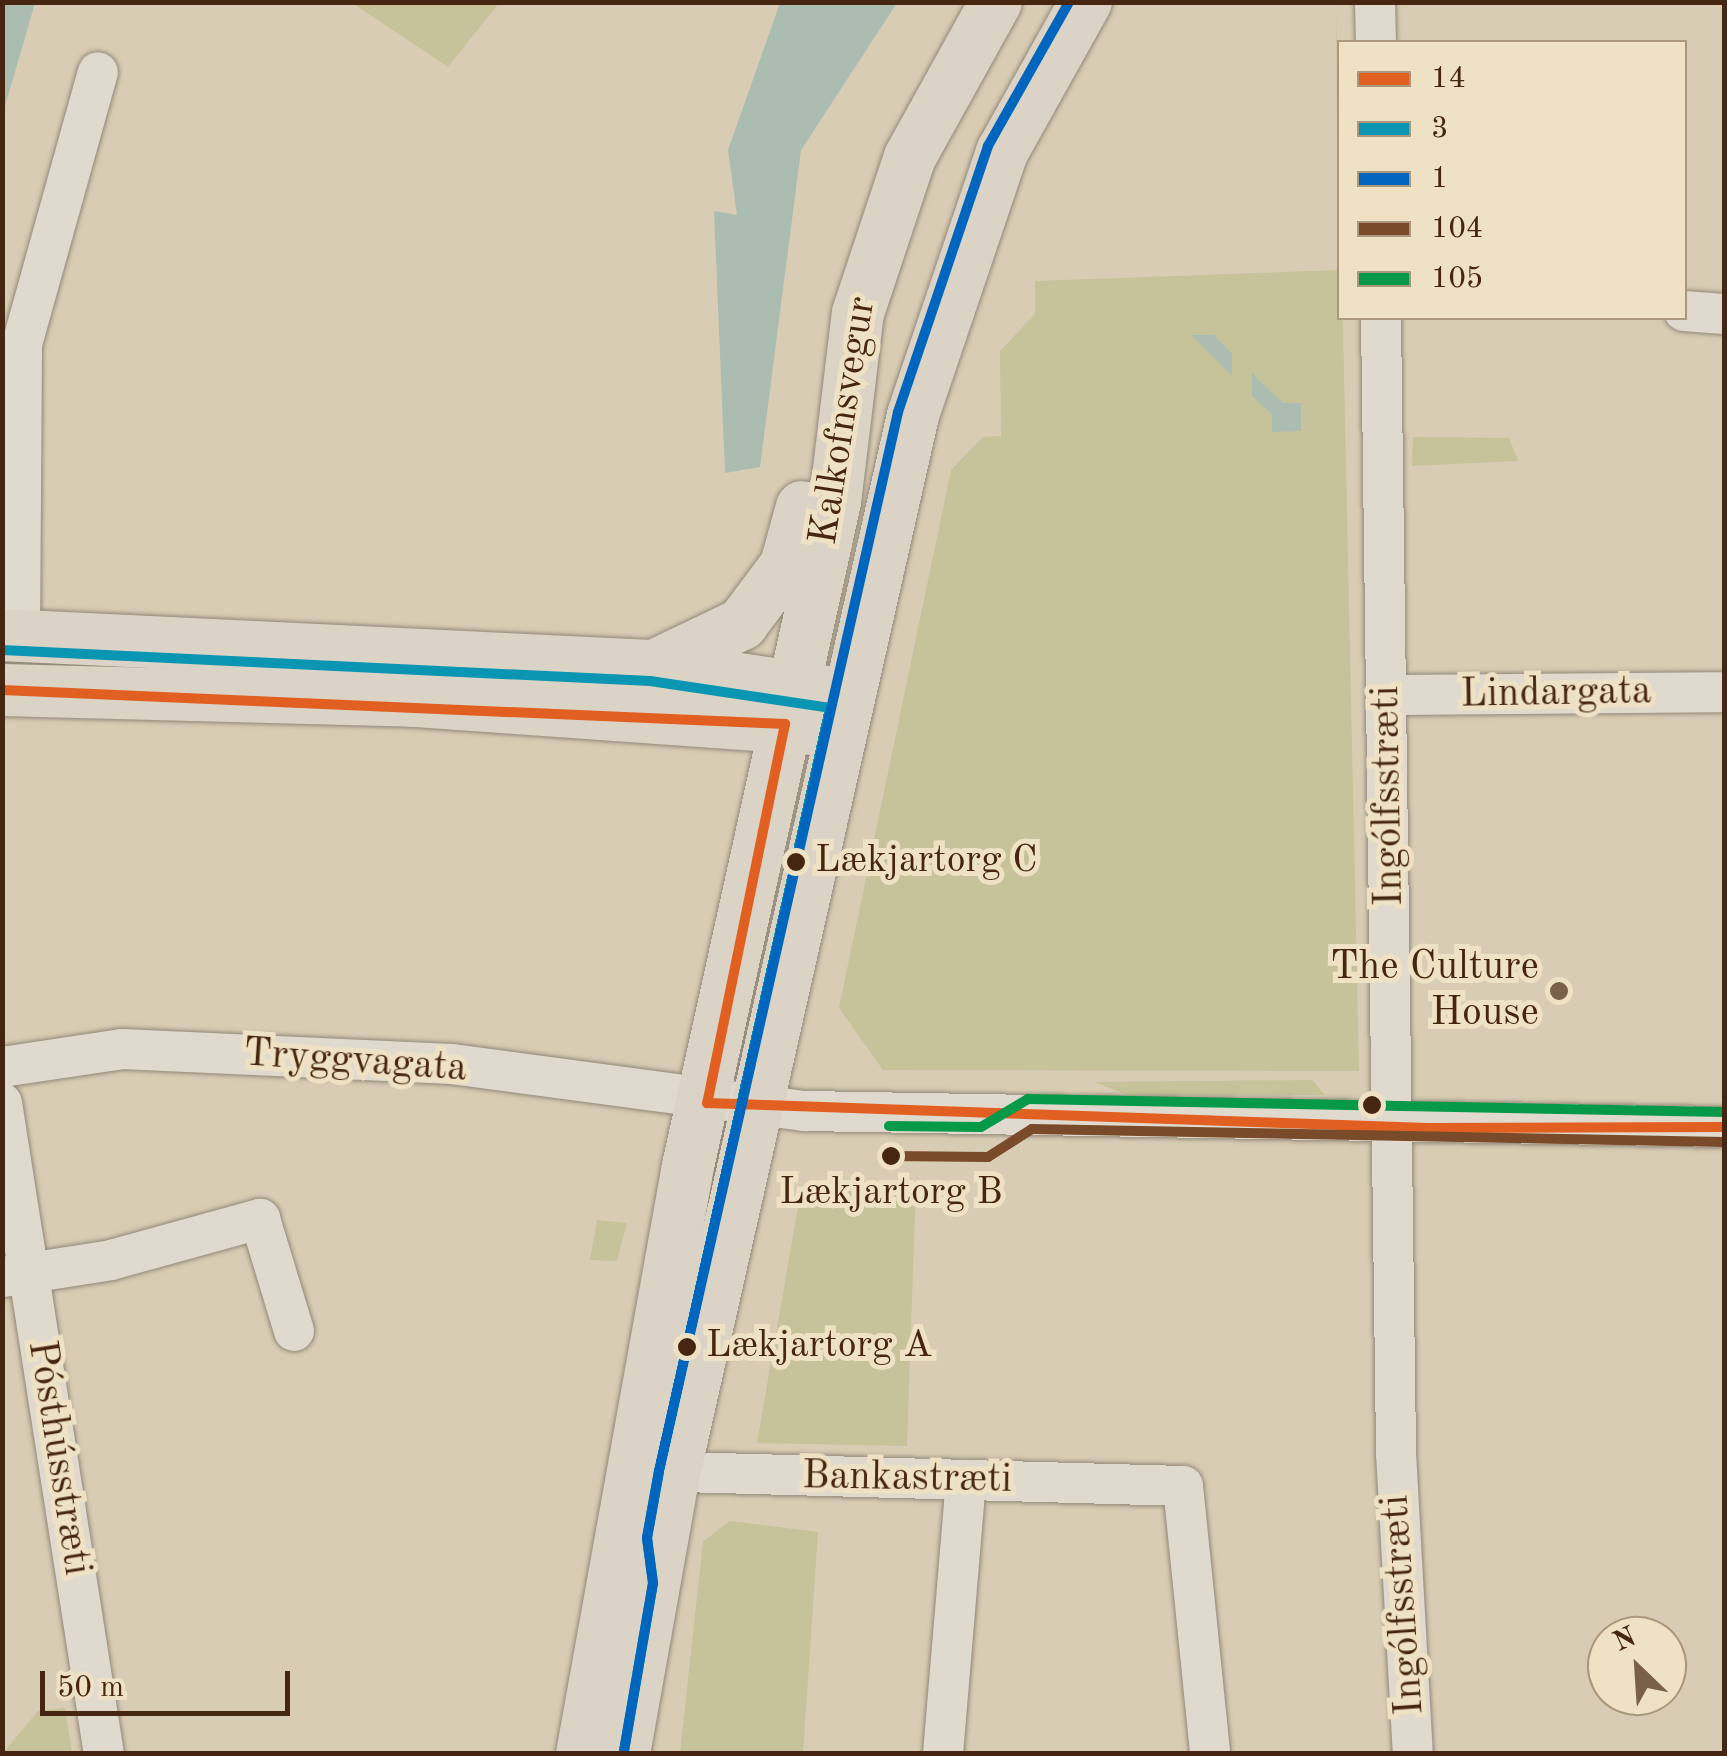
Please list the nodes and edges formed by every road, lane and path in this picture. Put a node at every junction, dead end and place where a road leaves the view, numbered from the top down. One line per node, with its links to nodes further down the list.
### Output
1 (996, 2): 9 (main road, Kalkofnsvegur)
2 (1086, 2): 17 (main road, Kalkofnsvegur)
3 (1375, 2): 4 (street)
4 (1376, 40)
5 (98, 72): 10 (street)
6 (1687, 311): 7 (street)
7 (1724, 314)
8 (1381, 320): 15 (street, Ingólfsstræti)
9 (841, 403): 12 (main road); 16 (main road, Kalkofnsvegur)
10 (11, 636): 11 (main road)
11 (344, 650): 12 (main road); 13 (main road)
12 (651, 666): 16 (main road)
13 (10, 690): 16 (main road)
14 (1724, 692): 15 (street, Lindargata)
15 (1388, 695): 21 (street, Ingólfsstræti)
16 (789, 705): 17 (main road); 20 (main road, Kalkofnsvegur)
17 (843, 714): 20 (main road, Kalkofnsvegur)
18 (2, 1067): 20 (street, Tryggvagata)
19 (2, 1103): 23 (street, Pósthússtræti)
20 (732, 1105): 21 (street, Tryggvagata); 25 (main road)
21 (1393, 1126): 22 (street, Tryggvagata); 32 (street, Ingólfsstræti)
22 (1724, 1127)
23 (16, 1275): 24 (street); 27 (street, Pósthússtræti)
24 (294, 1331)
25 (653, 1472): 26 (street, Bankastræti); 28 (main road); 29 (main road)
26 (966, 1481): 30 (street); 31 (street, Bankastræti)
27 (104, 1754)
28 (582, 1754)
29 (624, 1754)
30 (942, 1754)
31 (1210, 1754)
32 (1413, 1754)

